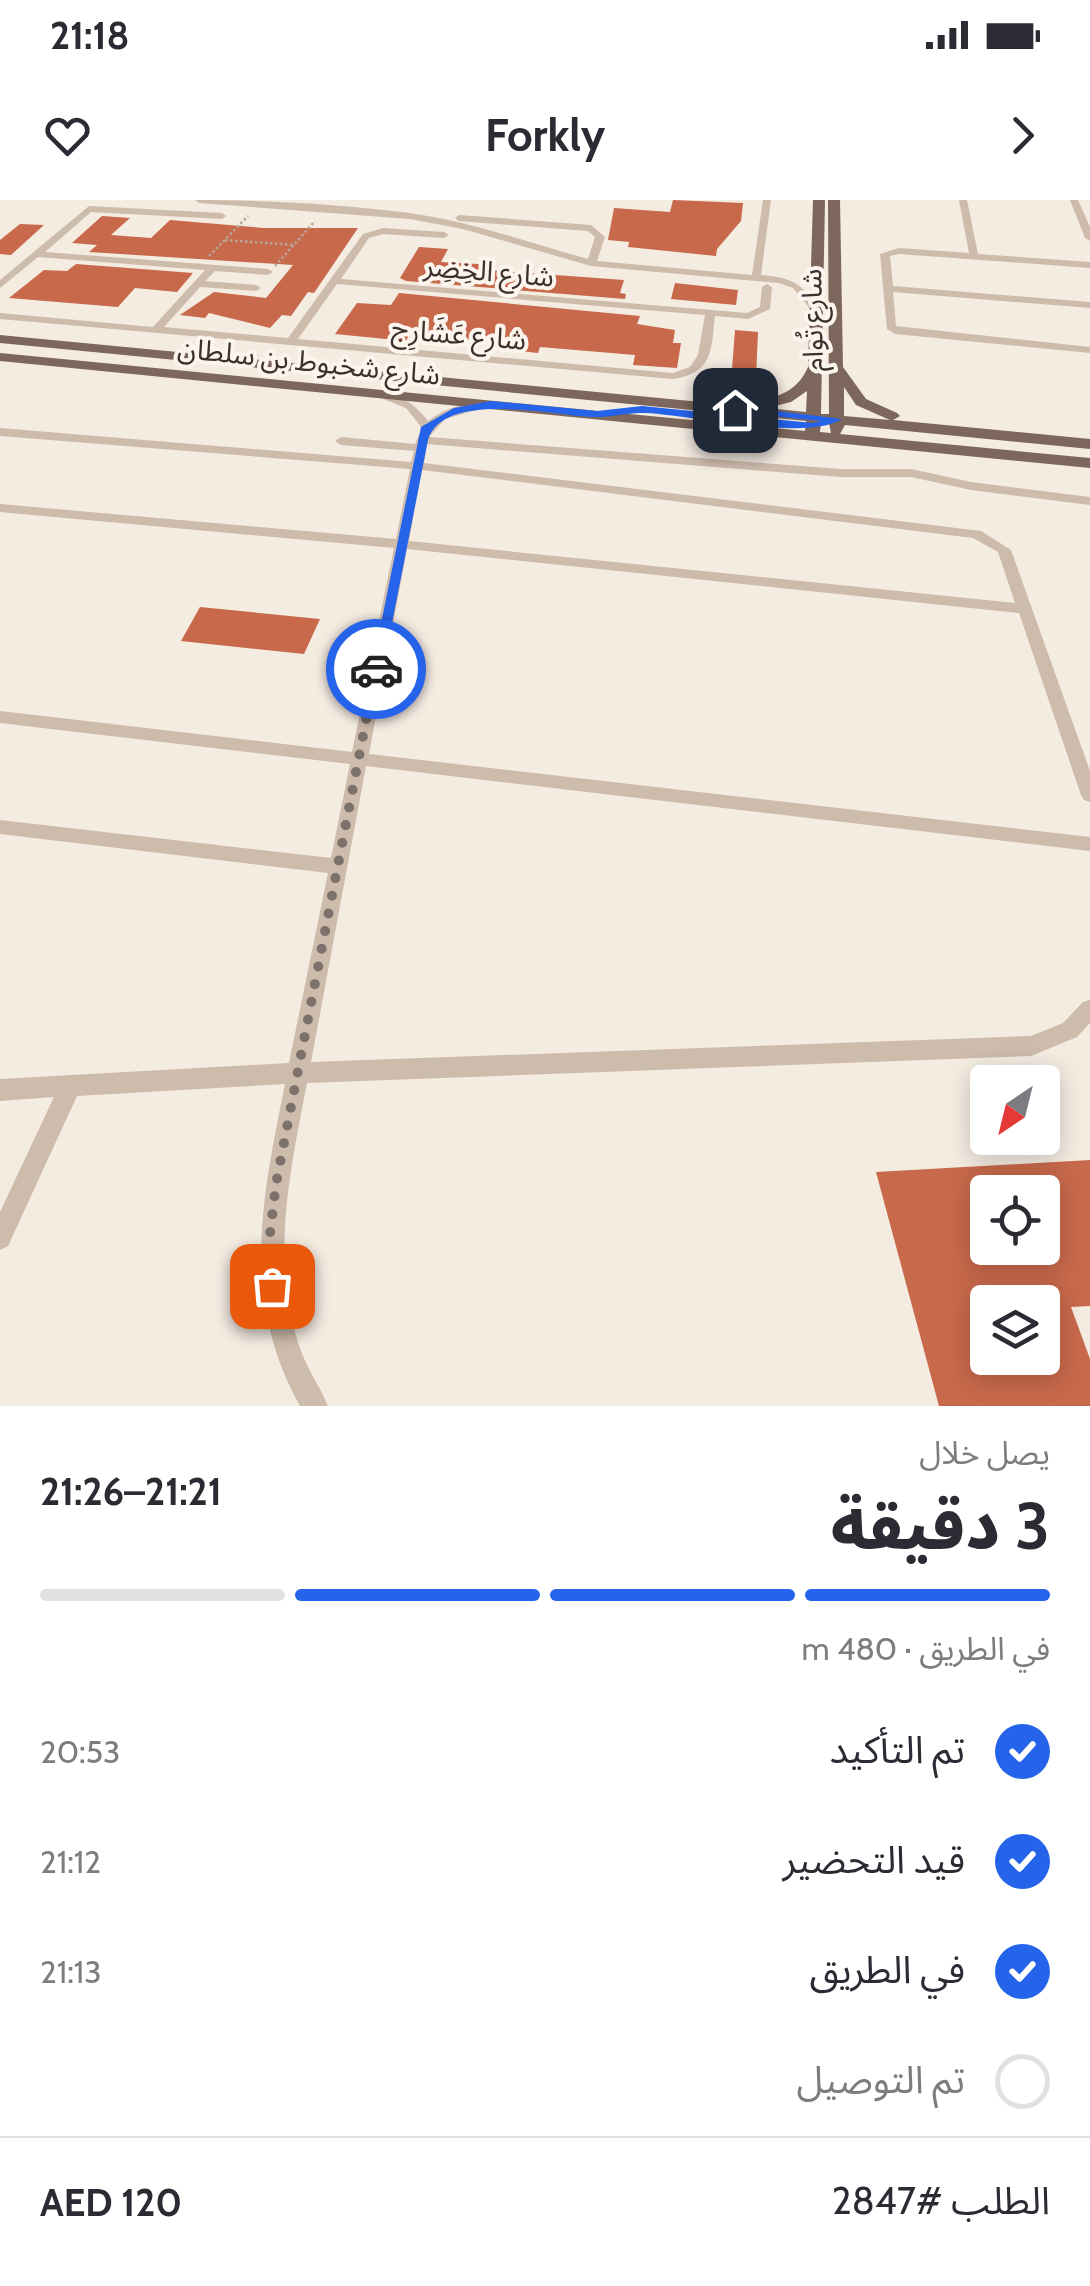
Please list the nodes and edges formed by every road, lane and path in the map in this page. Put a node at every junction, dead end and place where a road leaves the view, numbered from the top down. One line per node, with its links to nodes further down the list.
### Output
1 (200, 200): 8 (street)
2 (376, 200): 10 (street)
3 (766, 200): 25 (street)
4 (819, 200): 34 (main road, شارع تُوام)
5 (834, 200): 43 (main road, شارع تُوام)
6 (963, 200): 18 (street)
7 (1074, 200): 14 (street)
8 (259, 204): 9 (street); 15 (path)
9 (325, 210): 10 (street); 16 (path)
10 (366, 213): 19 (street)
11 (222, 216): 17 (street)
12 (456, 218): 19 (street)
13 (444, 236): 26 (street)
14 (1090, 238)
15 (224, 240): 16 (path); 21 (path)
16 (294, 246): 24 (path)
17 (36, 254): 21 (street); 28 (street)
18 (974, 256): 20 (street); 31 (street)
19 (590, 264): 23 (street)
20 (1090, 265)
21 (199, 266): 22 (street)
22 (213, 268): 24 (street); 27 (street)
23 (648, 270): 25 (street); 33 (street)
24 (265, 272)
25 (756, 278): 34 (street)
26 (334, 281): 33 (street, شارع الخِضِر); 39 (street)
27 (198, 284): 30 (street); 37 (street)
28 (0, 285)
29 (767, 287): 35 (street, شارع الخِضِر)
30 (256, 288)
31 (888, 288): 32 (street); 40 (street)
32 (1090, 305)
33 (639, 306): 35 (street, شارع الخِضِر)
34 (816, 309): 42 (main road, شارع تُوام)
35 (710, 313): 39 (street, شارع عَشَارِج)
36 (0, 316): 37 (street, شارع عَشَارِج)
37 (157, 329): 39 (street, شارع عَشَارِج)
38 (0, 340): 47 (main road, شارع شخبوط بن سلطان)
39 (292, 340)
40 (1090, 350)
41 (0, 356): 44 (main road, شارع شخبوط بن سلطان)
42 (818, 358): 45 (main road); 47 (main road); 48 (main road, شارع تُوام)
43 (838, 367): 45 (main road, شارع تُوام); 50 (main road)
44 (378, 394): 46 (main road, شارع شخبوط بن سلطان); 55 (street)
45 (838, 394): 49 (main road, شارع تُوام)
46 (491, 404): 48 (main road, شارع شخبوط بن سلطان); 55 (street)
47 (705, 407): 48 (main road, شارع شخبوط بن سلطان)
48 (813, 427): 49 (main road)
49 (837, 428): 50 (main road); 53 (main road); 56 (main road)
50 (937, 428): 53 (main road)
51 (0, 432): 55 (street)
52 (341, 441): 55 (street)
53 (1064, 442): 54 (main road)
54 (1090, 444)
55 (422, 445): 57 (street); 59 (street); 60 (street)
56 (1090, 465)
57 (1090, 500)
58 (0, 508): 59 (street)
59 (399, 544): 60 (street); 62 (street)
60 (1025, 610): 63 (street)
61 (0, 717): 62 (street)
62 (360, 757): 65 (street); 66 (street)
63 (1090, 794)
64 (0, 827): 66 (street)
65 (1090, 844)
66 (338, 867): 68 (street)
67 (1090, 1009): 68 (street)
68 (300, 1072): 69 (street); 72 (street)
69 (70, 1088): 70 (street); 71 (street)
70 (0, 1090)
71 (0, 1238)
72 (315, 1406)

